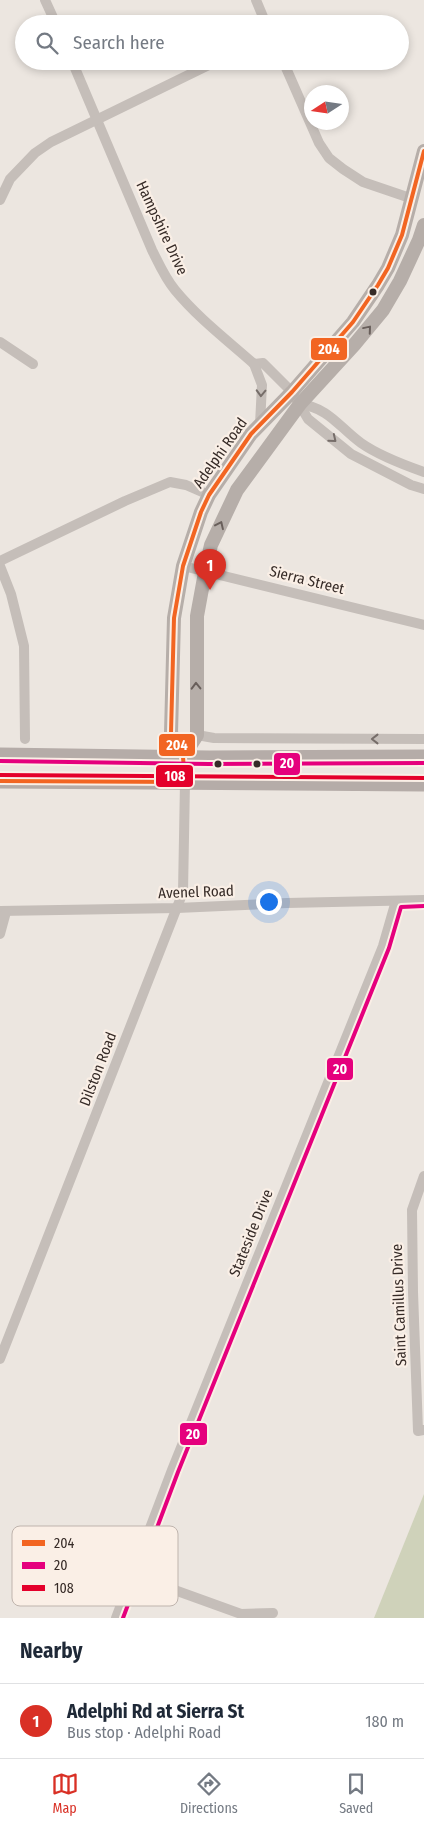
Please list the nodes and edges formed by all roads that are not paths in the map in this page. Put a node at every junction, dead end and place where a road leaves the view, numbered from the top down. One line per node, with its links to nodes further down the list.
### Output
1 (45, 0): 3 (street)
2 (256, 0): 4 (street)
3 (52, 15)
4 (262, 15)
5 (76, 70): 8 (street, Hampshire Drive)
6 (199, 70): 8 (street)
7 (287, 70): 10 (street)
8 (97, 119): 11 (street); 15 (street, Hampshire Drive)
9 (424, 152): 10 (main road, Adelphi Road)
10 (412, 199): 16 (main road, Adelphi Road)
11 (0, 200)
12 (424, 224): 17 (main road, one-way to 12)
13 (0, 342): 14 (street)
14 (33, 364)
15 (254, 364): 16 (street, Hampshire Drive); 18 (street, one-way to 18)
16 (292, 392): 17 (street, Hampshire Drive); 18 (main road, Adelphi Road)
17 (300, 404): 19 (street); 20 (street, Hampshire Drive, one-way to 20); 27 (main road, one-way to 17)
18 (260, 424): 23 (main road, Adelphi Road)
19 (359, 442): 20 (street); 21 (street)
20 (351, 454): 22 (street, Hampshire Drive)
21 (424, 472)
22 (424, 489)
23 (209, 494): 24 (street); 26 (main road, Adelphi Road)
24 (0, 561)
25 (0, 566): 30 (street)
26 (183, 566): 27 (street, Sierra Street); 33 (main road, Adelphi Road)
27 (205, 571): 28 (street, Sierra Street); 29 (main road, one-way to 27)
28 (424, 625)
29 (197, 735): 31 (street, one-way to 29); 33 (main road)
30 (25, 739)
31 (424, 739)
32 (0, 755): 33 (main road)
33 (183, 757): 34 (main road); 36 (main road, Adelphi Road)
34 (424, 757)
35 (0, 781): 36 (main road)
36 (185, 782): 37 (main road); 40 (street, Dilston Road)
37 (424, 784)
38 (424, 900): 39 (street, Avenel Road)
39 (396, 901): 40 (street, Avenel Road); 47 (street, Stateside Drive)
40 (177, 908): 41 (street, Avenel Road); 44 (street, Dilston Road)
41 (3, 911): 42 (street)
42 (0, 934)
43 (424, 1176): 46 (street, Saint Camillus Drive)
44 (3, 1344): 45 (street, Dilston Road)
45 (0, 1360)
46 (424, 1430)
47 (151, 1526)
48 (178, 1592): 50 (street)
49 (121, 1606): 51 (street, Stateside Drive)
50 (273, 1613)
51 (116, 1618)

